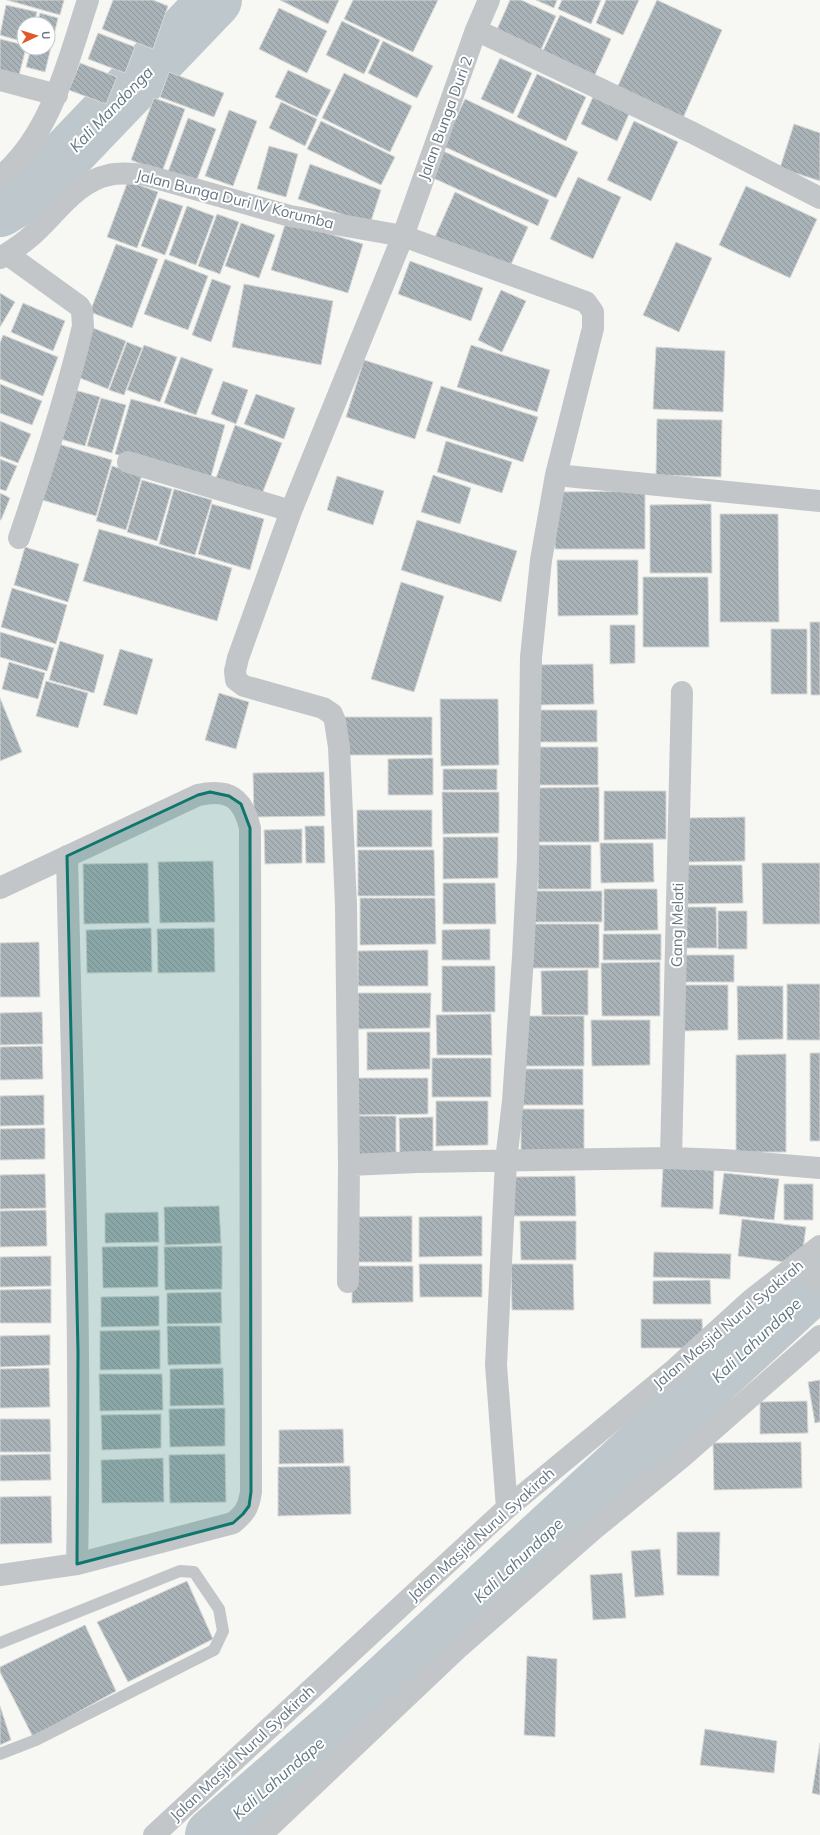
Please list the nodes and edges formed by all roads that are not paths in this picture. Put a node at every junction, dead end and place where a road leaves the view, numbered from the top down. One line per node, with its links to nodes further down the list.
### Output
1 (88, 0): 5 (street)
2 (489, 0): 3 (street, Jalan Bunga Duri 2)
3 (476, 30): 7 (street); 8 (street, Jalan Bunga Duri 2)
4 (0, 80): 5 (street)
5 (57, 95): 6 (street)
6 (0, 177)
7 (820, 198)
8 (403, 236): 9 (street, Jalan Bunga Duri IV Korumba); 11 (street, Jalan Bunga Duri IV Korumba); 13 (street, Jalan Bunga Duri 2)
9 (3, 256): 14 (street)
10 (128, 462): 13 (street)
11 (556, 475): 12 (street); 19 (street, Jalan Bunga Duri IV Korumba)
12 (820, 501)
13 (291, 511): 20 (street, Jalan Bunga Duri 2)
14 (19, 538)
15 (682, 692): 18 (street, Gang Melati)
16 (66, 856): 17 (street); 27 (street); 27 (street)
17 (0, 888)
18 (671, 1158): 19 (street); 21 (street)
19 (506, 1161): 20 (street); 26 (street, Jalan Bunga Duri IV Korumba)
20 (349, 1165): 24 (street)
21 (820, 1168)
22 (820, 1246): 23 (street, Jalan Masjid Nurul Syakirah)
23 (810, 1271): 26 (street, Jalan Masjid Nurul Syakirah)
24 (348, 1282)
25 (820, 1336): 32 (street)
26 (507, 1508): 31 (street, Jalan Masjid Nurul Syakirah)
27 (77, 1564): 28 (street)
28 (0, 1575)
29 (0, 1643): 30 (lane)
30 (0, 1754)
31 (154, 1835)
32 (261, 1835)

